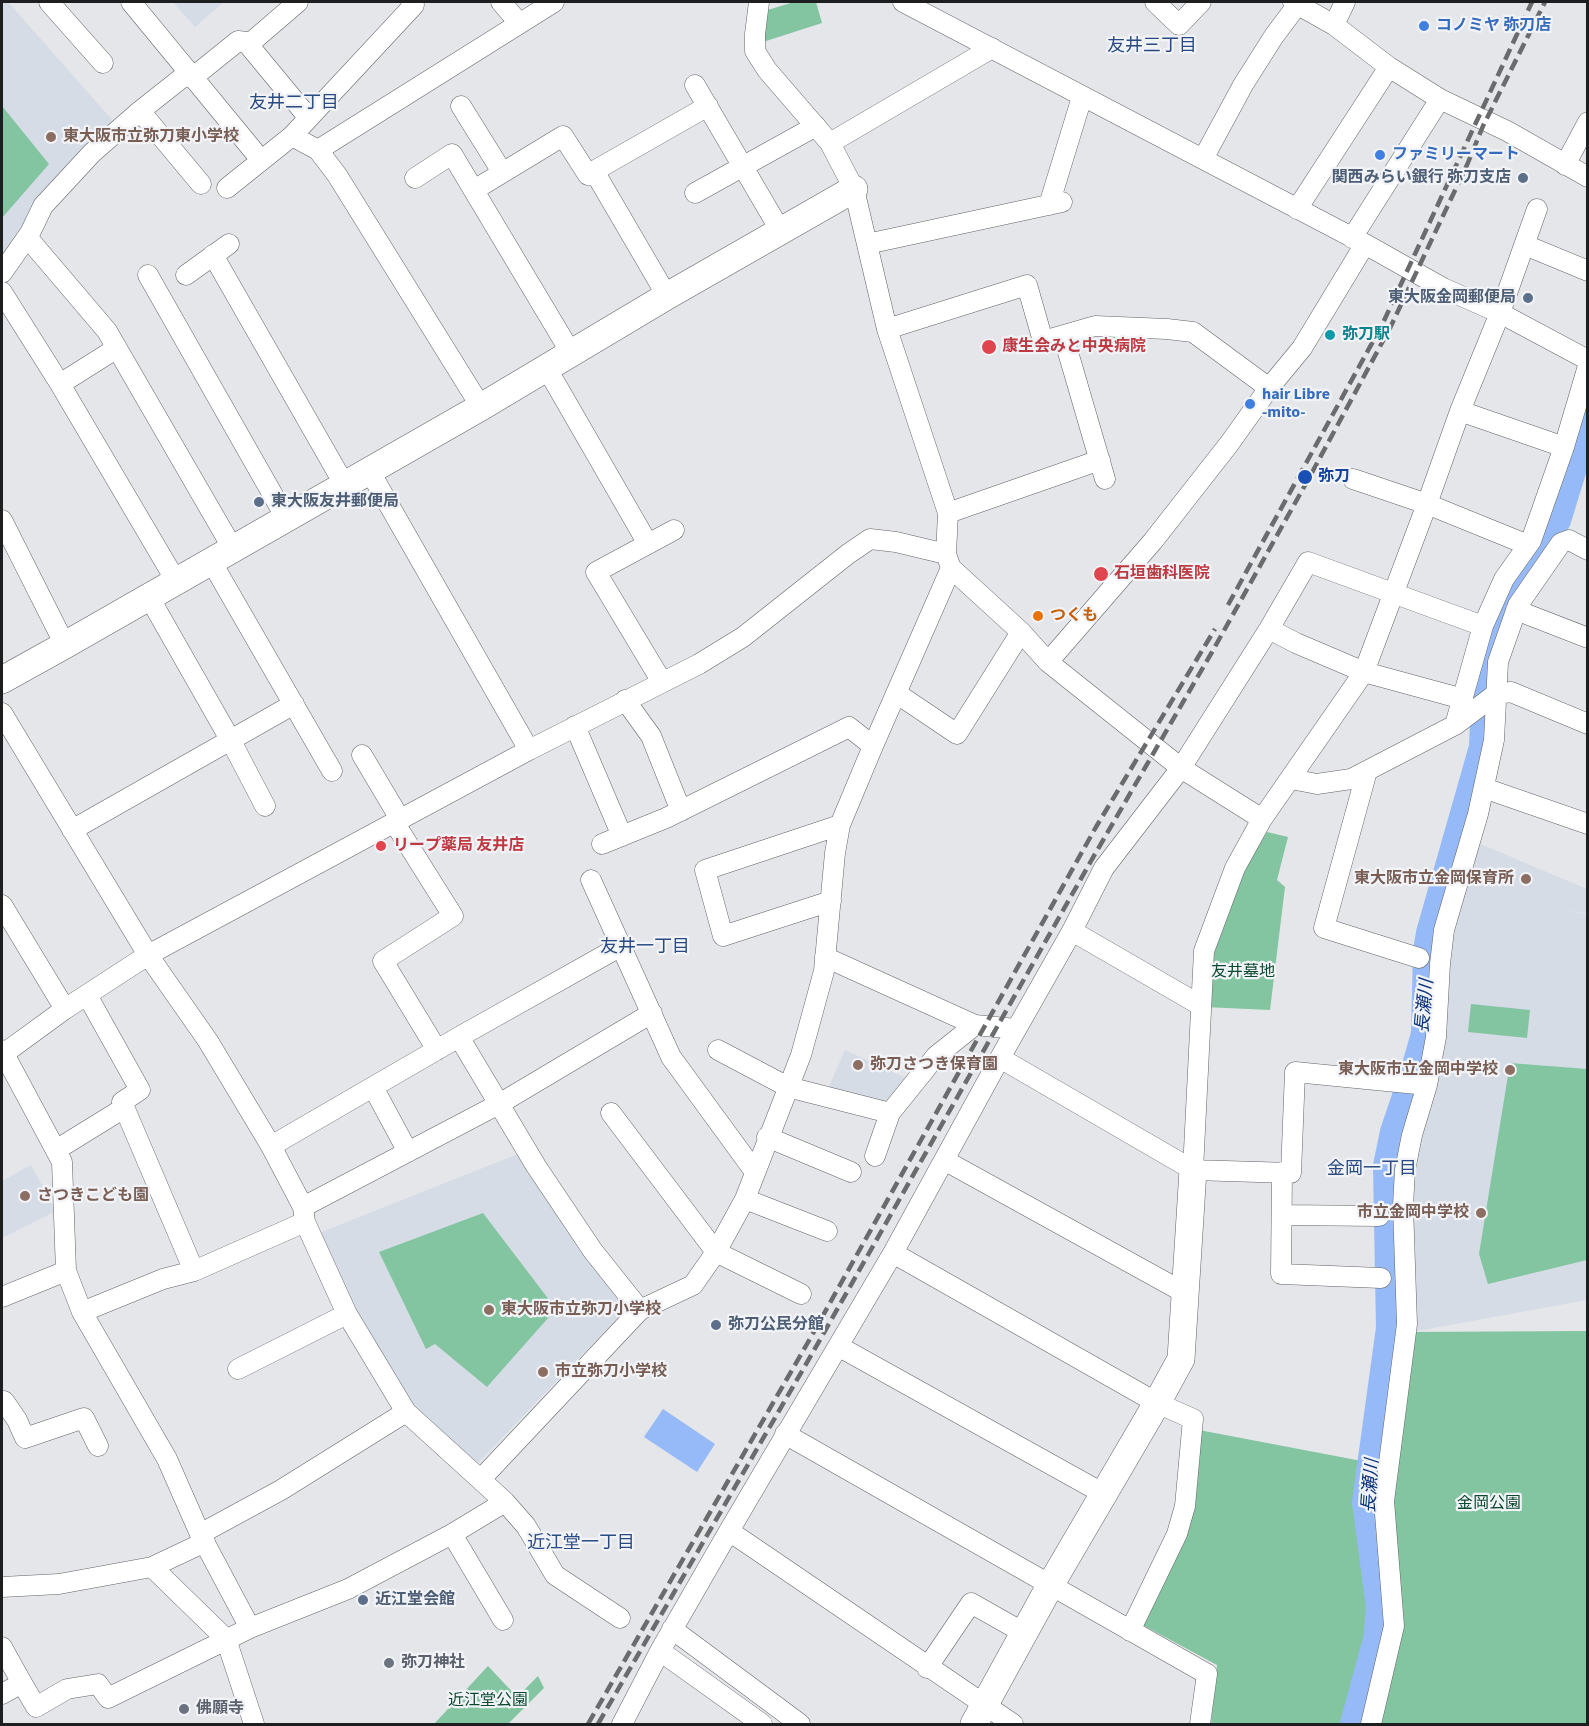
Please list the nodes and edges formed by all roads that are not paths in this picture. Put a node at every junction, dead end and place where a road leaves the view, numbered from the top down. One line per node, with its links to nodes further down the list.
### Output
1 (49, 2): 17 (street)
2 (131, 2): 19 (street)
3 (298, 2): 15 (street)
4 (411, 2): 26 (street)
5 (501, 2): 13 (street)
6 (553, 2): 13 (street)
7 (759, 2): 28 (street)
8 (903, 2): 16 (street)
9 (1155, 2): 10 (street)
10 (1201, 2)
11 (1345, 2): 14 (street)
12 (1295, 3): 14 (street); 32 (street)
13 (519, 23): 31 (street)
14 (1334, 25): 18 (street)
15 (248, 45): 19 (street); 26 (street)
16 (992, 48): 21 (street); 30 (street)
17 (103, 63)
18 (1389, 67): 22 (street); 45 (street)
19 (190, 76): 25 (street); 33 (street)
20 (695, 85): 24 (street)
21 (1082, 97): 32 (street); 50 (street)
22 (1440, 99): 34 (street); 49 (street)
23 (461, 106): 37 (street)
24 (708, 106): 35 (street); 36 (street)
25 (140, 111): 40 (street); 48 (street)
26 (308, 117): 29 (street)
27 (1587, 122): 34 (street)
28 (816, 126): 30 (street); 35 (street)
29 (292, 136): 31 (street); 33 (street)
30 (830, 143): 42 (street)
31 (318, 150): 68 (street)
32 (1203, 159): 45 (street)
33 (261, 160): 41 (street)
34 (1565, 165): 38 (street)
35 (743, 167): 44 (street); 47 (street)
36 (594, 171): 37 (street); 57 (street)
37 (502, 172): 43 (street)
38 (1587, 177)
39 (415, 178): 43 (street)
40 (201, 184)
41 (227, 188)
42 (854, 189): 47 (street); 50 (street)
43 (474, 190): 62 (street)
44 (695, 193)
45 (1297, 209): 49 (street)
46 (1537, 209): 51 (street)
47 (780, 230): 57 (street)
48 (27, 237): 53 (street); 61 (street)
49 (1359, 241): 58 (street); 67 (street)
50 (867, 244): 59 (street)
51 (1524, 244): 52 (street); 58 (street)
52 (1587, 271)
53 (2, 273)
54 (148, 275): 76 (street)
55 (186, 275): 73 (street)
56 (2, 292): 66 (street)
57 (667, 296): 62 (street)
58 (1500, 313): 63 (street); 69 (street)
59 (887, 329): 60 (street); 75 (street)
60 (1063, 335): 67 (street); 75 (street)
61 (117, 348): 66 (street); 82 (street)
62 (571, 353): 65 (street)
63 (1587, 360)
64 (1587, 366): 70 (street)
65 (546, 367): 68 (street); 79 (street)
66 (60, 384): 84 (street)
67 (1269, 388): 93 (street)
68 (481, 407): 71 (street)
69 (1460, 411): 70 (street); 74 (street)
70 (1564, 447): 80 (street)
71 (369, 470): 73 (street); 108 (street)
72 (1353, 479): 74 (street)
73 (344, 484): 76 (street)
74 (1427, 504): 80 (street); 85 (street)
75 (948, 513): 83 (street)
76 (286, 518): 82 (street)
77 (2, 520): 92 (street)
78 (674, 530): 79 (street)
79 (648, 544): 96 (street)
80 (1528, 544): 88 (street)
81 (1587, 550): 87 (street)
82 (222, 555): 84 (street); 101 (street)
83 (949, 561): 90 (street); 96 (street); 97 (street)
84 (176, 581): 86 (street)
85 (1394, 592): 88 (street); 89 (street); 94 (street)
86 (149, 597): 92 (street); 106 (street)
87 (1516, 610): 91 (street); 98 (street)
88 (1484, 626): 99 (street)
89 (1269, 629): 94 (street); 110 (street)
90 (1021, 632): 93 (street); 97 (street)
91 (1587, 638)
92 (65, 645): 95 (street)
93 (1048, 662): 110 (street)
94 (1364, 672): 99 (street); 113 (street)
95 (2, 680)
96 (662, 682): 100 (street)
97 (896, 693): 107 (street)
98 (1496, 694): 103 (street); 104 (street); 114 (street)
99 (1464, 699): 104 (street)
100 (625, 700): 105 (street); 116 (street)
101 (294, 704): 106 (street); 111 (street)
102 (2, 713): 121 (street)
103 (1587, 724)
104 (1455, 725): 112 (street)
105 (575, 726): 108 (street); 122 (street)
106 (231, 741): 115 (street); 121 (street)
107 (873, 746): 116 (street); 120 (street)
108 (529, 750): 118 (street)
109 (362, 755): 118 (street)
110 (1182, 768): 117 (street); 127 (street)
111 (332, 771)
112 (1367, 771): 113 (street); 131 (street)
113 (1291, 779): 117 (street)
114 (1484, 788): 119 (street); 143 (street)
115 (265, 806)
116 (681, 811): 122 (street)
117 (1262, 819): 133 (street)
118 (397, 820): 129 (street); 139 (street)
119 (1587, 824)
120 (840, 825): 125 (street); 125 (street)
121 (72, 830): 129 (street)
122 (622, 836): 123 (street)
123 (602, 843)
124 (591, 880): 128 (street)
125 (831, 901): 130 (street)
126 (2, 904): 134 (street)
127 (1072, 931): 133 (street); 137 (street)
128 (621, 946): 135 (street); 138 (street)
129 (148, 955): 132 (street); 151 (street)
130 (825, 957): 136 (street); 145 (street)
131 (1419, 958)
132 (87, 995): 134 (street); 147 (street)
133 (1200, 1005): 156 (street)
134 (64, 1009): 141 (street)
135 (652, 1013): 146 (street); 157 (street)
136 (975, 1025): 137 (street); 149 (street)
137 (1016, 1029): 142 (street)
138 (459, 1037): 139 (street); 146 (street)
139 (437, 1050): 144 (street)
140 (718, 1050): 145 (street)
141 (2, 1053): 152 (street)
142 (1000, 1058): 155 (street); 156 (street)
143 (1416, 1084): 159 (street); 212 (street)
144 (374, 1087): 151 (street); 153 (street)
145 (788, 1087): 149 (street); 150 (street)
146 (499, 1104): 153 (street); 173 (street)
147 (124, 1108): 152 (street); 168 (street)
148 (611, 1113): 165 (street)
149 (890, 1113): 154 (street)
150 (767, 1137): 157 (street); 158 (street)
151 (271, 1146): 161 (street)
152 (56, 1150): 167 (street)
153 (408, 1152): 161 (street)
154 (875, 1156)
155 (944, 1160): 166 (street); 170 (street)
156 (1193, 1170): 159 (street); 170 (street)
157 (755, 1172): 160 (street)
158 (851, 1172)
159 (1282, 1172): 162 (street)
160 (745, 1199): 164 (street); 165 (street)
161 (304, 1215): 168 (street); 175 (street)
162 (1282, 1215): 163 (street); 169 (street)
163 (1379, 1216)
164 (827, 1231)
165 (716, 1252): 171 (street); 173 (street)
166 (893, 1253): 176 (street); 179 (street)
167 (66, 1270): 172 (street); 174 (street)
168 (194, 1271): 174 (street)
169 (1381, 1278)
170 (1185, 1293): 179 (street)
171 (801, 1294)
172 (2, 1297)
173 (640, 1310): 184 (street)
174 (82, 1312): 189 (street)
175 (346, 1314): 177 (street); 180 (street)
176 (838, 1346): 182 (street); 185 (street)
177 (238, 1369)
178 (4, 1401): 181 (street)
179 (1157, 1404): 185 (street); 197 (street)
180 (406, 1412): 184 (street); 189 (street)
181 (9, 1425): 183 (street)
182 (785, 1434): 187 (street); 191 (street)
183 (98, 1446)
184 (481, 1479): 186 (street)
185 (1104, 1494): 191 (street)
186 (505, 1502): 188 (street); 193 (street)
187 (729, 1531): 196 (street); 202 (street)
188 (452, 1534): 194 (street); 195 (street)
189 (202, 1538): 190 (street); 195 (street)
190 (152, 1567): 192 (street); 199 (street)
191 (1051, 1584): 197 (street); 198 (street)
192 (2, 1587)
193 (620, 1618)
194 (503, 1620)
195 (250, 1628): 199 (street)
196 (672, 1629): 201 (street); 209 (street)
197 (1130, 1631): 211 (street)
198 (1024, 1633): 202 (street); 205 (street)
199 (226, 1639): 203 (street); 206 (street)
200 (2, 1647): 203 (street)
201 (660, 1651): 207 (street); 208 (street)
202 (927, 1668): 205 (street)
203 (22, 1683): 204 (street)
204 (2, 1694)
205 (979, 1715): 210 (street)
206 (254, 1725)
207 (622, 1725)
208 (762, 1725)
209 (800, 1725)
210 (1013, 1725)
211 (1200, 1725)
212 (1371, 1725)

